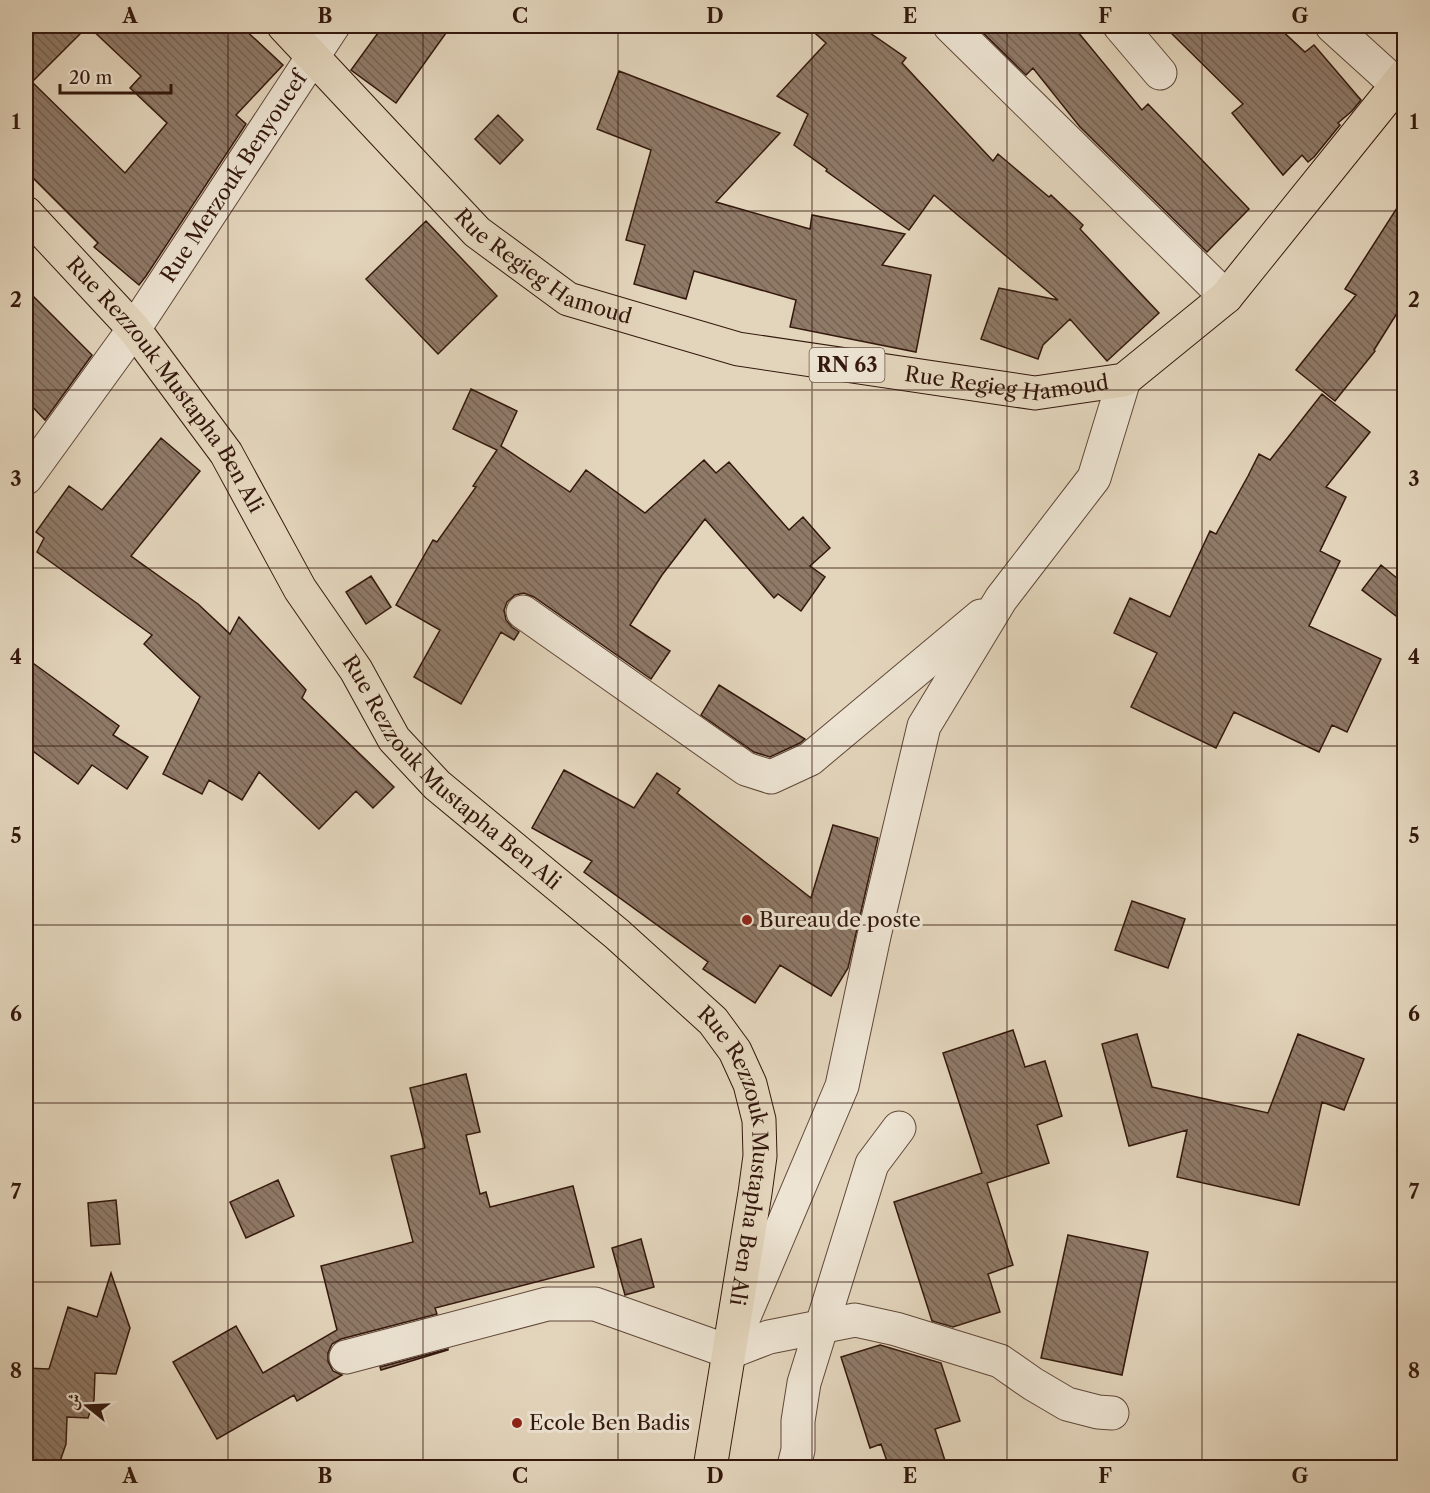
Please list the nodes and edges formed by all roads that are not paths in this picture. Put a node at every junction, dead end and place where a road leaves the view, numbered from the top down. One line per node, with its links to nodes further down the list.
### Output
1 (284, 26): 6 (main road, Rue Regieg Hamoud / RN 63)
2 (333, 26): 6 (street, Rue Merzouk Benyoucef)
3 (950, 26): 10 (street)
4 (1120, 26): 7 (street)
5 (1332, 26): 8 (street)
6 (312, 56): 11 (street, Rue Merzouk Benyoucef); 12 (main road, Rue Regieg Hamoud / RN 63)
7 (1160, 73)
8 (1402, 86): 10 (main road, Rue Regieg Hamoud)
9 (26, 213): 11 (main road, Rue Rezzouk Mustapha Ben Ali)
10 (1226, 297): 12 (main road, Rue Regieg Hamoud)
11 (134, 329): 13 (street, Rue Merzouk Benyoucef); 18 (main road, Rue Rezzouk Mustapha Ben Ali)
12 (1124, 380): 14 (street)
13 (26, 478)
14 (1000, 599): 15 (street); 18 (street)
15 (523, 612)
16 (899, 1128): 17 (street)
17 (822, 1327): 18 (street); 20 (street); 21 (street)
18 (730, 1352): 19 (street); 22 (main road, Rue Rezzouk Mustapha Ben Ali)
19 (346, 1357)
20 (1112, 1413)
21 (794, 1466)
22 (710, 1467)

